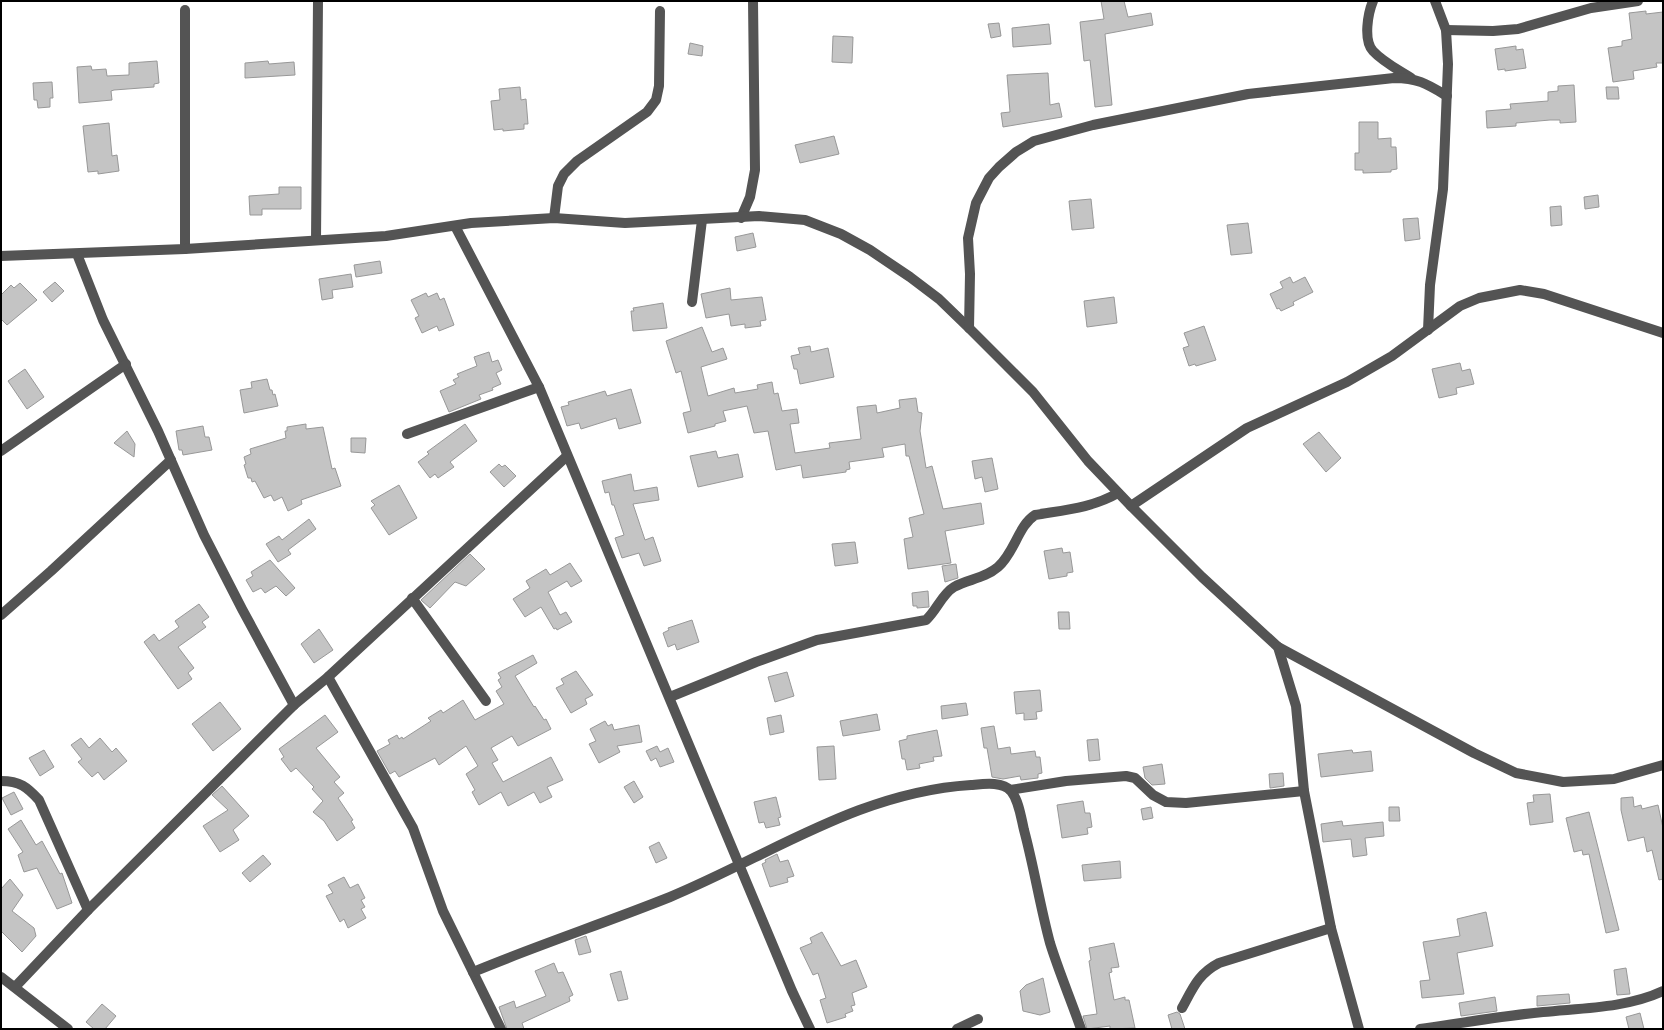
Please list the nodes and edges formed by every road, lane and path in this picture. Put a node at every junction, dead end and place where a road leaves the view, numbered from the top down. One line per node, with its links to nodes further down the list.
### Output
1 (318, 1): 15 (street)
2 (753, 1): 12 (street)
3 (1373, 1): 9 (street)
4 (1435, 1): 8 (street)
5 (1638, 1): 8 (street)
6 (185, 10): 16 (street)
7 (660, 11): 11 (street)
8 (1446, 30): 10 (street)
9 (1411, 78): 10 (street); 20 (street)
10 (1447, 96): 21 (street)
11 (554, 218): 13 (street); 14 (street)
12 (741, 218): 13 (street); 20 (street)
13 (702, 220): 19 (street)
14 (455, 226): 15 (street); 24 (street)
15 (316, 240): 16 (street)
16 (185, 249): 17 (street)
17 (77, 254): 18 (street); 23 (street)
18 (1, 256)
19 (692, 302)
20 (969, 328): 29 (street)
21 (1428, 330): 22 (street); 30 (street)
22 (1663, 333)
23 (126, 364): 26 (street); 28 (street)
24 (539, 386): 25 (street); 27 (street)
25 (407, 434)
26 (1, 451)
27 (567, 456): 31 (street); 35 (street)
28 (171, 460): 32 (street); 37 (street)
29 (1118, 492): 30 (street); 35 (street)
30 (1131, 506): 33 (street)
31 (412, 598): 34 (street); 36 (street)
32 (1, 616)
33 (1278, 647): 38 (street); 41 (street)
34 (328, 677): 37 (street); 45 (street)
35 (670, 697): 42 (street)
36 (486, 701)
37 (294, 705): 43 (street)
38 (1663, 765)
39 (1, 781): 43 (street)
40 (1010, 790): 41 (street); 42 (street); 55 (street)
41 (1304, 791): 44 (street)
42 (740, 866): 45 (street); 53 (street)
43 (88, 910): 47 (street)
44 (1331, 928): 49 (street); 56 (street)
45 (473, 972): 52 (street)
46 (1, 977): 47 (street)
47 (15, 987): 51 (street)
48 (1663, 991): 57 (street)
49 (1182, 1008)
50 (978, 1019): 54 (street)
51 (68, 1029)
52 (501, 1029)
53 (810, 1029)
54 (957, 1029)
55 (1080, 1029)
56 (1359, 1029)
57 (1420, 1029)

